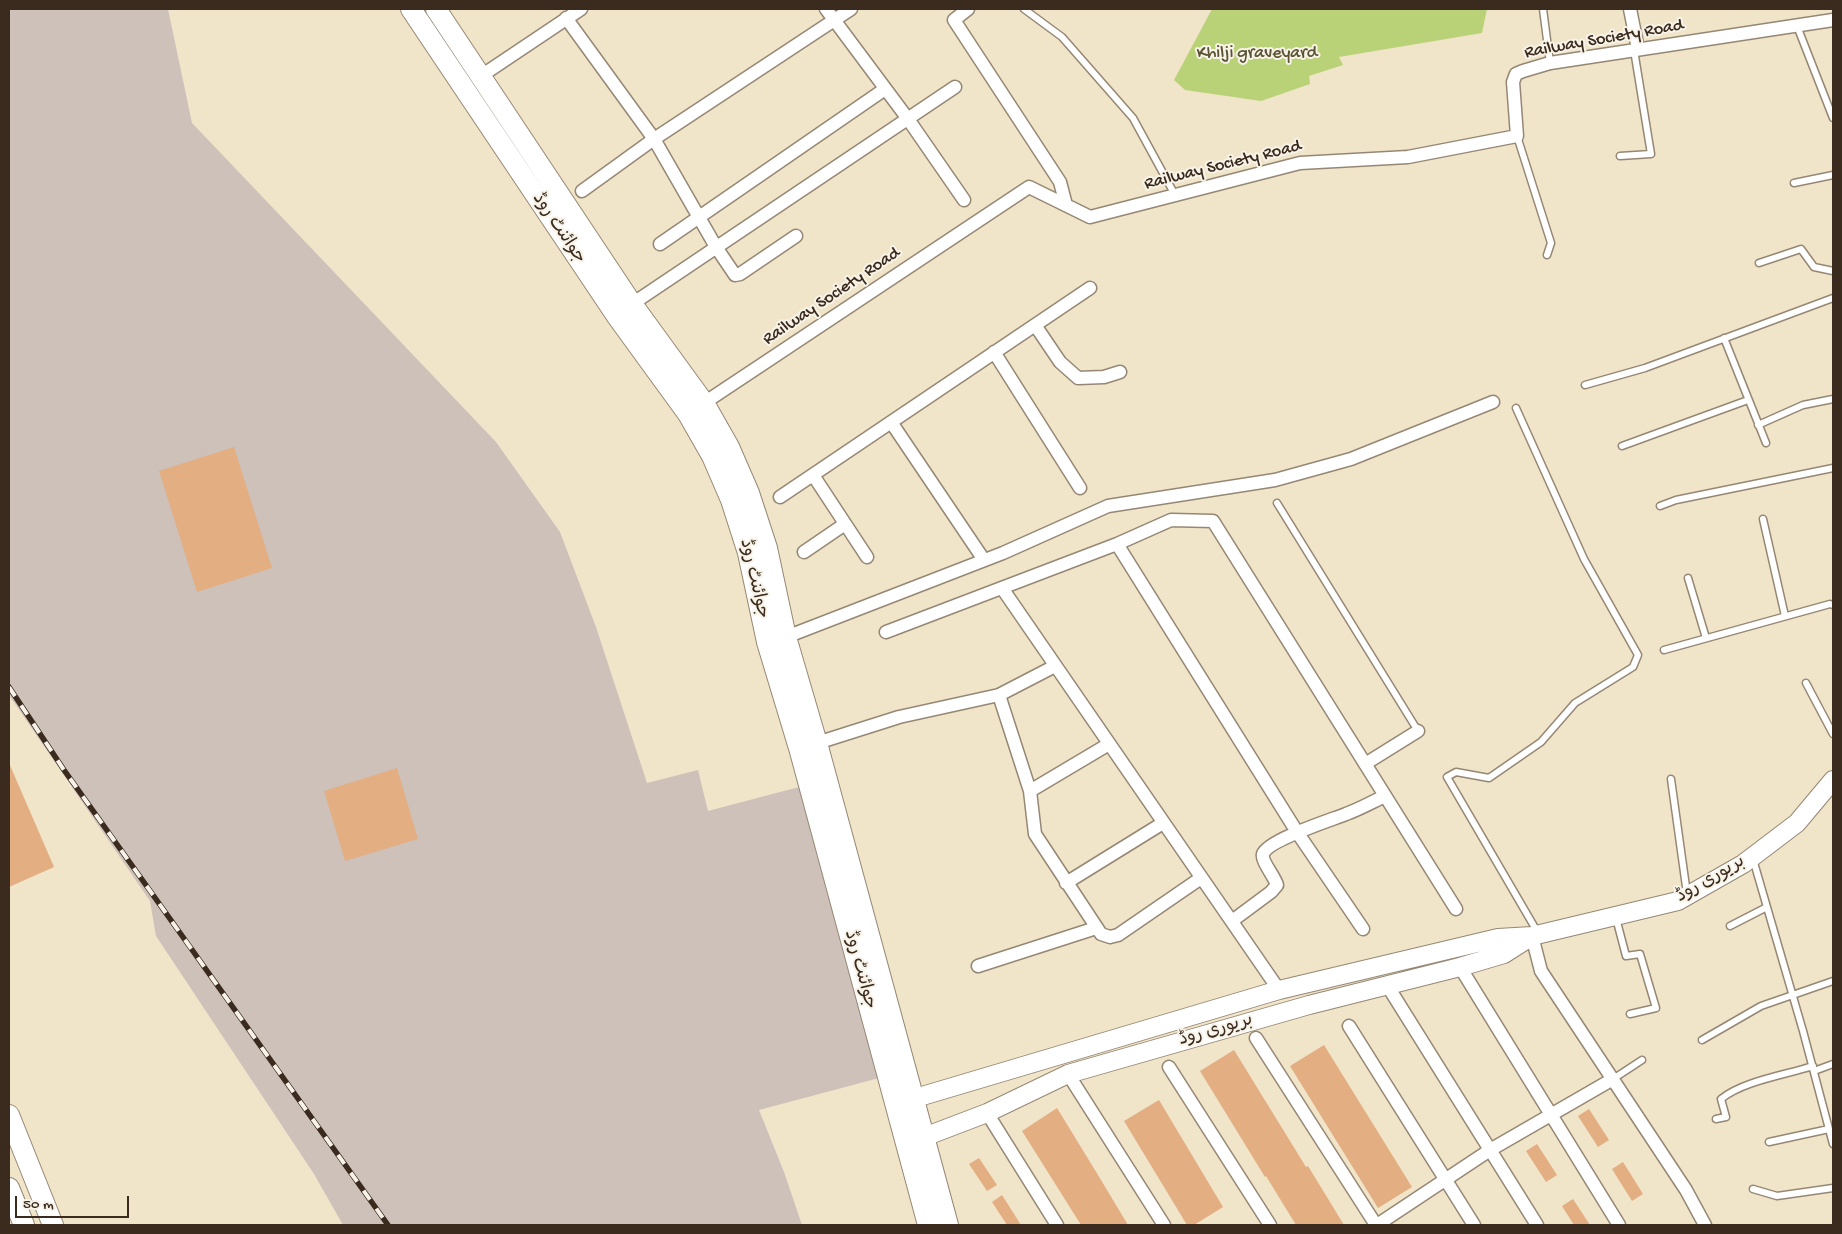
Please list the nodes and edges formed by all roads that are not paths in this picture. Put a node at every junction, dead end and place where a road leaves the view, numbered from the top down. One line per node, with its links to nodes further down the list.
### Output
1 (411, 9): 48 (main road, جوائنٹ روڈ)
2 (436, 9): 16 (main road, جوائنٹ روڈ)
3 (580, 9): 10 (street)
4 (826, 9): 11 (street)
5 (851, 9): 11 (street)
6 (968, 9): 29 (street)
7 (1024, 9): 27 (lane)
8 (1543, 9): 15 (lane)
9 (1630, 9): 14 (street)
10 (566, 18): 16 (street); 22 (street)
11 (834, 20): 18 (street); 22 (street)
12 (1833, 20): 13 (street, Railway Society Road)
13 (1797, 26): 14 (street, Railway Society Road); 20 (lane)
14 (1636, 50): 15 (street, Railway Society Road); 23 (lane)
15 (1550, 63): 21 (street, Railway Society Road)
16 (481, 76): 39 (main road, جوائنٹ روڈ)
17 (955, 87): 19 (street)
18 (885, 89): 19 (street); 30 (street)
19 (908, 118): 28 (street); 33 (street)
20 (1833, 118)
21 (1517, 136): 27 (street, Railway Society Road); 34 (lane)
22 (654, 139): 26 (street); 30 (street)
23 (1620, 156)
24 (1833, 175): 25 (lane)
25 (1794, 183)
26 (582, 191)
27 (1175, 196): 29 (street, Railway Society Road)
28 (964, 200)
29 (1066, 205): 48 (street, Railway Society Road)
30 (699, 218): 32 (street); 33 (street)
31 (796, 236): 33 (street)
32 (660, 244)
33 (716, 247): 39 (street)
34 (1547, 255)
35 (1759, 263): 36 (lane)
36 (1833, 271)
37 (1090, 288): 40 (street)
38 (1833, 298): 41 (lane)
39 (632, 304): 48 (main road, جوائنٹ روڈ)
40 (1035, 325): 42 (street); 43 (street)
41 (1724, 338): 44 (lane); 46 (lane)
42 (994, 352): 50 (street); 56 (street)
43 (1120, 372)
44 (1585, 385)
45 (1833, 399): 51 (lane)
46 (1748, 400): 51 (lane); 53 (lane)
47 (1493, 402): 65 (street)
48 (696, 408): 71 (main road, جوائنٹ روڈ); 116 (main road, جوائنٹ روڈ)
49 (1516, 408): 99 (lane)
50 (891, 422): 55 (street); 65 (street)
51 (1758, 424): 52 (lane)
52 (1766, 443)
53 (1622, 446)
54 (1833, 468): 59 (lane)
55 (813, 475): 57 (street); 61 (street)
56 (1080, 488)
57 (780, 497)
58 (1277, 503): 77 (lane)
59 (1660, 506)
60 (1763, 519): 69 (lane)
61 (846, 524): 63 (street); 64 (street)
62 (1117, 544): 67 (street); 81 (street); 87 (street)
63 (804, 552)
64 (867, 557)
65 (984, 560): 71 (street)
66 (1688, 578): 72 (lane)
67 (1002, 588): 70 (street); 74 (street)
68 (1833, 605): 69 (lane)
69 (1785, 616): 72 (lane)
70 (886, 632)
71 (786, 637): 79 (main road, جوائنٹ روڈ)
72 (1706, 638): 73 (lane)
73 (1664, 650)
74 (1055, 666): 76 (street); 80 (street)
75 (1806, 683): 78 (lane)
76 (999, 695): 79 (street); 84 (street)
77 (1418, 731): 81 (street)
78 (1833, 734)
79 (817, 743): 116 (main road, جوائنٹ روڈ)
80 (1109, 744): 84 (street); 86 (street)
81 (1366, 764): 85 (street)
82 (1671, 779): 91 (lane)
83 (1833, 780): 88 (main road, بریوری روڈ)
84 (1030, 791): 90 (street)
85 (1385, 796): 87 (street); 93 (street)
86 (1163, 823): 89 (street); 90 (street)
87 (1298, 832): 95 (street); 98 (street)
88 (1752, 857): 91 (main road, بریوری روڈ); 92 (lane)
89 (1201, 878): 95 (street); 97 (street)
90 (1066, 883): 97 (street)
91 (1688, 896): 94 (main road, بریوری روڈ)
92 (1767, 907): 96 (lane); 105 (lane)
93 (1456, 910)
94 (1615, 916): 99 (main road, بریوری روڈ); 106 (lane)
95 (1232, 921): 104 (street)
96 (1730, 926)
97 (1096, 928): 100 (street)
98 (1362, 929)
99 (1536, 936): 101 (main road, بریوری روڈ); 104 (main road, بریوری روڈ); 115 (street)
100 (978, 966)
101 (1460, 967): 103 (main road, بریوری روڈ); 119 (street)
102 (1833, 982): 105 (lane)
103 (1387, 985): 114 (main road, بریوری روڈ); 125 (street)
104 (1278, 990): 116 (main road, بریوری روڈ)
105 (1793, 996): 109 (lane); 113 (lane)
106 (1630, 1014)
107 (1349, 1026): 126 (street)
108 (1256, 1038): 137 (street)
109 (1702, 1040)
110 (1642, 1060): 115 (lane)
111 (1833, 1064): 113 (lane)
112 (1169, 1067): 136 (street)
113 (1814, 1069): 120 (lane); 121 (lane)
114 (1068, 1074): 117 (main road, بریوری روڈ); 135 (street)
115 (1613, 1079): 119 (street); 141 (street)
116 (904, 1101): 122 (main road, جوائنٹ روڈ)
117 (987, 1113): 122 (main road, بریوری روڈ); 134 (street)
118 (9, 1115): 131 (main road)
119 (1552, 1116): 125 (street); 140 (street)
120 (1716, 1119)
121 (1829, 1129): 123 (lane); 124 (lane)
122 (915, 1140): 132 (main road, جوائنٹ روڈ); 133 (main road, جوائنٹ روڈ)
123 (1769, 1142)
124 (1833, 1144)
125 (1490, 1150): 126 (street); 139 (street)
126 (1446, 1180): 137 (street); 138 (street)
127 (1833, 1188): 128 (lane)
128 (1753, 1189)
129 (11, 1200): 130 (main road)
130 (24, 1225)
131 (53, 1225)
132 (928, 1225)
133 (948, 1225)
134 (1057, 1225)
135 (1164, 1225)
136 (1270, 1225)
137 (1377, 1225)
138 (1474, 1225)
139 (1537, 1225)
140 (1619, 1225)
141 (1705, 1225)

